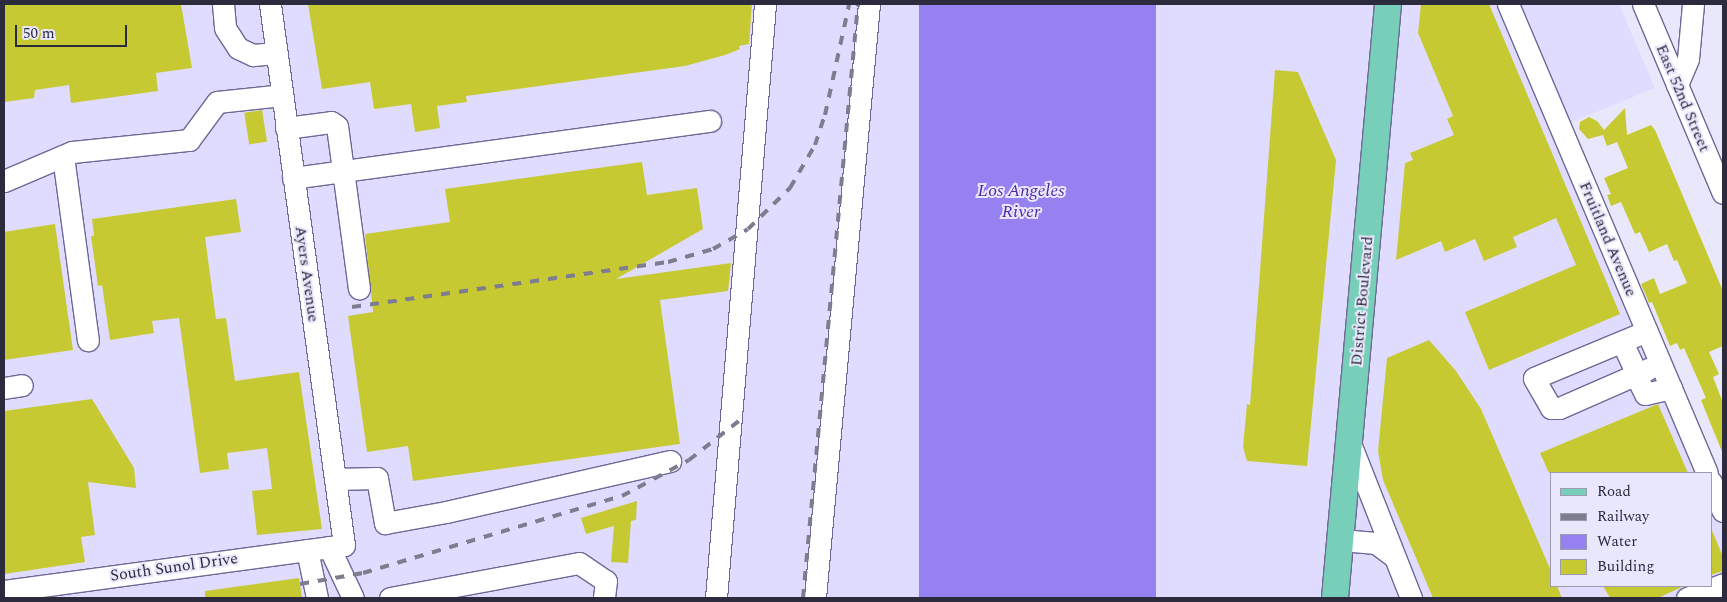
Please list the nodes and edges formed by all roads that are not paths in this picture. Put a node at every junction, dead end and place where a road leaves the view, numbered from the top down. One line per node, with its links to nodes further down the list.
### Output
1 (222, 4): 9 (street)
2 (270, 4): 9 (street, Ayers Avenue)
3 (765, 4): 43 (street)
4 (869, 4): 44 (street)
5 (1388, 4): 26 (main road, District Boulevard)
6 (1508, 4): 20 (street, Fruitland Avenue)
7 (1643, 4): 10 (street, East 52nd Street)
8 (1693, 4): 10 (street)
9 (276, 53): 11 (street, Ayers Avenue)
10 (1678, 86): 18 (street, East 52nd Street)
11 (282, 95): 13 (street, Ayers Avenue); 14 (street)
12 (710, 121): 15 (street)
13 (286, 128): 15 (street); 16 (street, Ayers Avenue)
14 (63, 156): 17 (street); 21 (street)
15 (343, 172): 16 (street); 19 (street)
16 (294, 178): 29 (street, Ayers Avenue)
17 (4, 181)
18 (1723, 193)
19 (359, 289)
20 (1647, 331): 22 (street); 23 (street, Fruitland Avenue)
21 (88, 340)
22 (1622, 342): 24 (street); 24 (street)
23 (1660, 363): 24 (street); 25 (street, Fruitland Avenue)
24 (1637, 374): 25 (street)
25 (1671, 388): 28 (street, Fruitland Avenue)
26 (1350, 443): 32 (main road, District Boulevard); 35 (street)
27 (670, 461): 29 (street)
28 (1707, 472)
29 (335, 479): 33 (street, Ayers Avenue)
30 (1712, 484): 31 (street)
31 (1723, 511)
32 (1341, 540): 35 (street); 45 (main road, District Boulevard)
33 (337, 546): 34 (street, South Sunol Drive); 40 (street, Ayers Avenue)
34 (307, 550): 37 (street, South Sunol Drive); 39 (street)
35 (1393, 556): 38 (street)
36 (1723, 584): 46 (street)
37 (4, 591)
38 (1408, 597)
39 (317, 598)
40 (353, 598)
41 (390, 598): 42 (street)
42 (604, 598)
43 (716, 598)
44 (815, 598)
45 (1335, 598)
46 (1687, 598)

